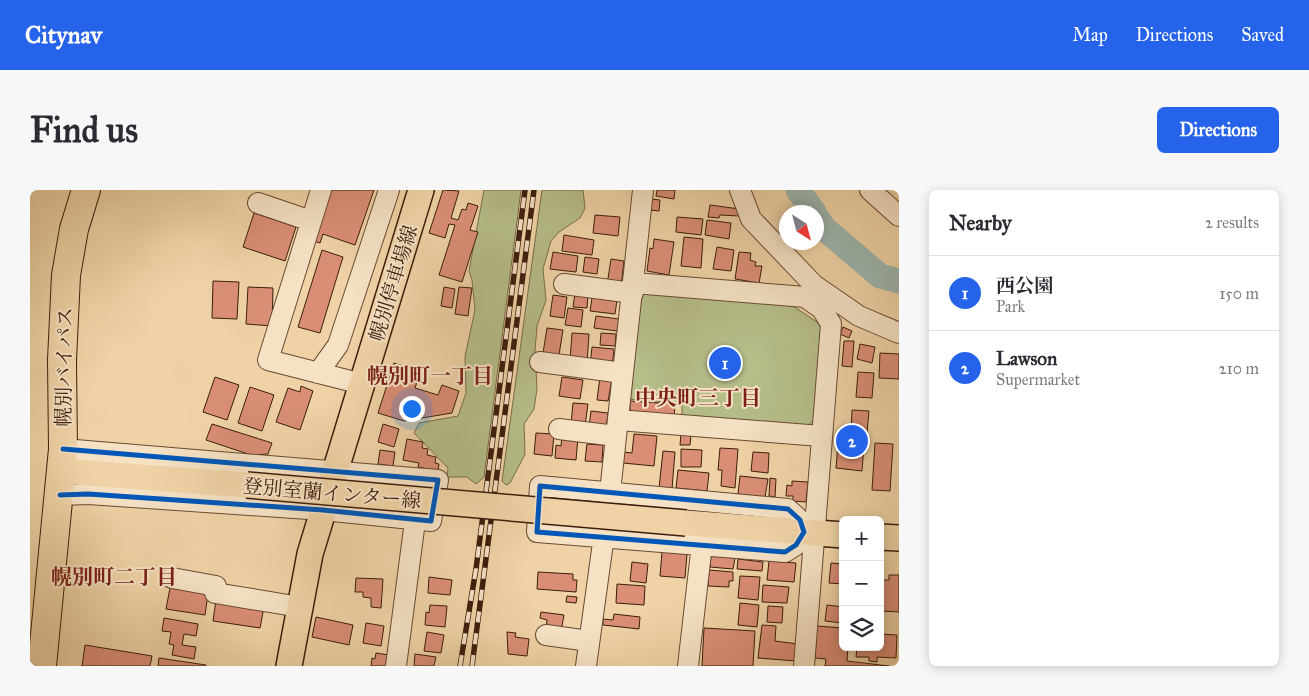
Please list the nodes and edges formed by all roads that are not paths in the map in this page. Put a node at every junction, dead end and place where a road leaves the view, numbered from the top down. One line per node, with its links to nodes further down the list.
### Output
1 (86, 190): 22 (highway, 幌別バイパス)
2 (321, 190): 10 (street)
3 (389, 190): 16 (street)
4 (421, 190): 18 (main road, 幌別停車場線)
5 (644, 190): 12 (street)
6 (740, 190): 13 (street)
7 (870, 190): 9 (street)
8 (258, 203): 10 (street)
9 (899, 216)
10 (311, 221): 16 (street)
11 (564, 284): 12 (street)
12 (633, 288): 13 (street); 17 (street)
13 (828, 304): 14 (street); 21 (street)
14 (899, 333)
15 (540, 362): 17 (street)
16 (318, 373): 18 (street)
17 (623, 373): 19 (street)
18 (362, 384): 23 (main road, 幌別停車場線)
19 (617, 428): 20 (street); 21 (street); 24 (street)
20 (559, 429)
21 (822, 436): 27 (street)
22 (61, 472): 23 (street); 25 (street); 27 (main road, 登別室蘭インター線, bridge); 37 (highway, 幌別バイパス)
23 (335, 472): 25 (main road, 幌別停車場線); 26 (street)
24 (610, 492): 27 (street); 29 (street); 29 (street)
25 (323, 510): 26 (street); 34 (main road, 幌別停車場線)
26 (416, 521): 39 (street)
27 (809, 533): 28 (main road, 登別室蘭インター線); 32 (street); 42 (street)
28 (839, 535)
29 (602, 536): 32 (street); 36 (street)
30 (884, 537): 31 (main road)
31 (899, 538)
32 (702, 544): 41 (street)
33 (172, 578): 34 (street)
34 (300, 607): 38 (main road, 幌別停車場線)
35 (546, 634): 36 (street)
36 (589, 641): 40 (street)
37 (42, 666)
38 (289, 666)
39 (396, 666)
40 (586, 666)
41 (688, 666)
42 (804, 666)

